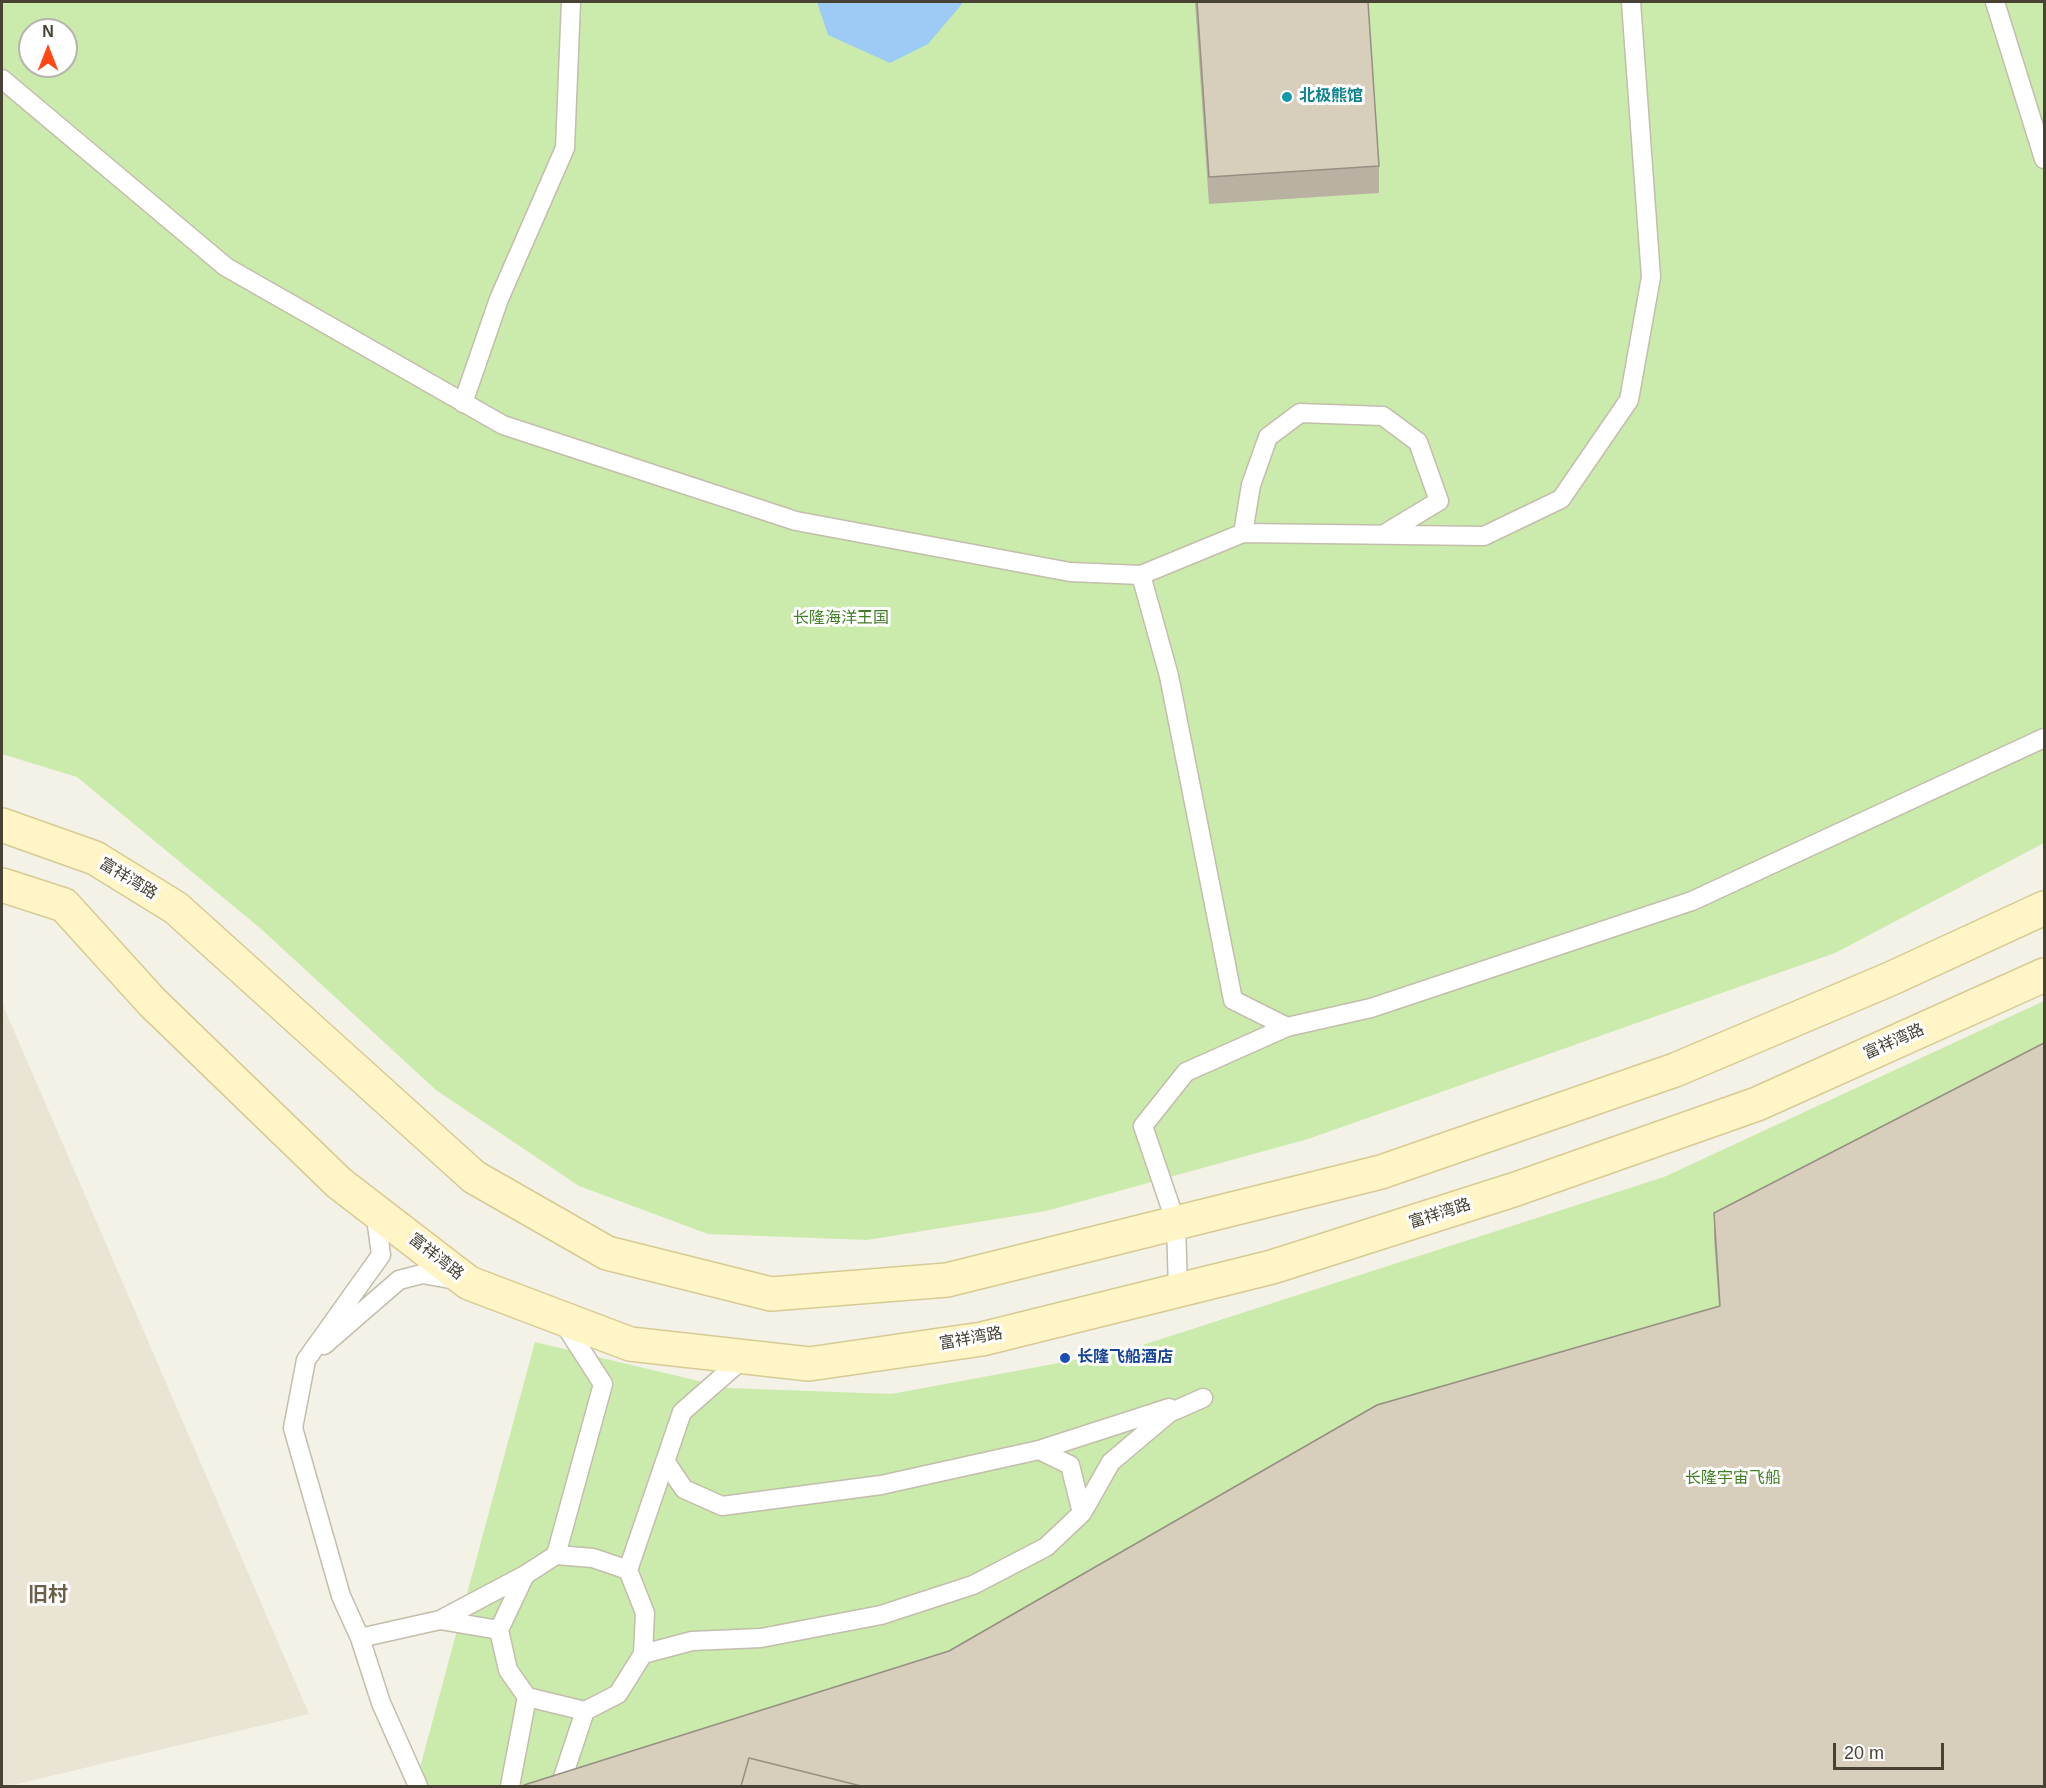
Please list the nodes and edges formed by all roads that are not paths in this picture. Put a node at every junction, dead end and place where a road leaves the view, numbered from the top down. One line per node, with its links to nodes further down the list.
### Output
1 (571, 2): 6 (lane)
2 (1631, 2): 8 (lane)
3 (1995, 2): 5 (lane)
4 (2, 79): 6 (lane)
5 (2044, 159)
6 (463, 403): 9 (lane)
7 (1243, 533): 8 (lane); 8 (lane); 9 (lane)
8 (1386, 533)
9 (1141, 575): 15 (lane)
10 (2044, 738): 15 (lane)
11 (2, 825): 17 (main road, 富祥湾路)
12 (2, 885): 16 (main road, 富祥湾路)
13 (2044, 908): 17 (main road, 富祥湾路)
14 (2044, 975): 19 (main road, 富祥湾路)
15 (1287, 1027): 17 (lane)
16 (375, 1210): 18 (main road, 富祥湾路); 22 (lane)
17 (1176, 1223): 19 (lane)
18 (469, 1283): 20 (main road, 富祥湾路); 22 (lane)
19 (1178, 1290): 21 (main road, 富祥湾路)
20 (560, 1318): 21 (main road, 富祥湾路); 26 (lane)
21 (745, 1357): 24 (lane)
22 (306, 1360): 31 (lane)
23 (1040, 1450): 24 (lane); 25 (lane); 25 (lane)
24 (665, 1461): 27 (lane)
25 (1082, 1513): 32 (lane)
26 (556, 1555): 27 (lane); 28 (lane)
27 (628, 1570): 32 (lane)
28 (525, 1575): 29 (lane); 30 (lane)
29 (440, 1620): 30 (lane); 31 (lane)
30 (499, 1630): 33 (lane)
31 (360, 1638): 35 (lane)
32 (643, 1654): 34 (lane)
33 (527, 1697): 34 (lane); 36 (lane)
34 (585, 1711): 37 (lane)
35 (418, 1786)
36 (510, 1786)
37 (560, 1786)

